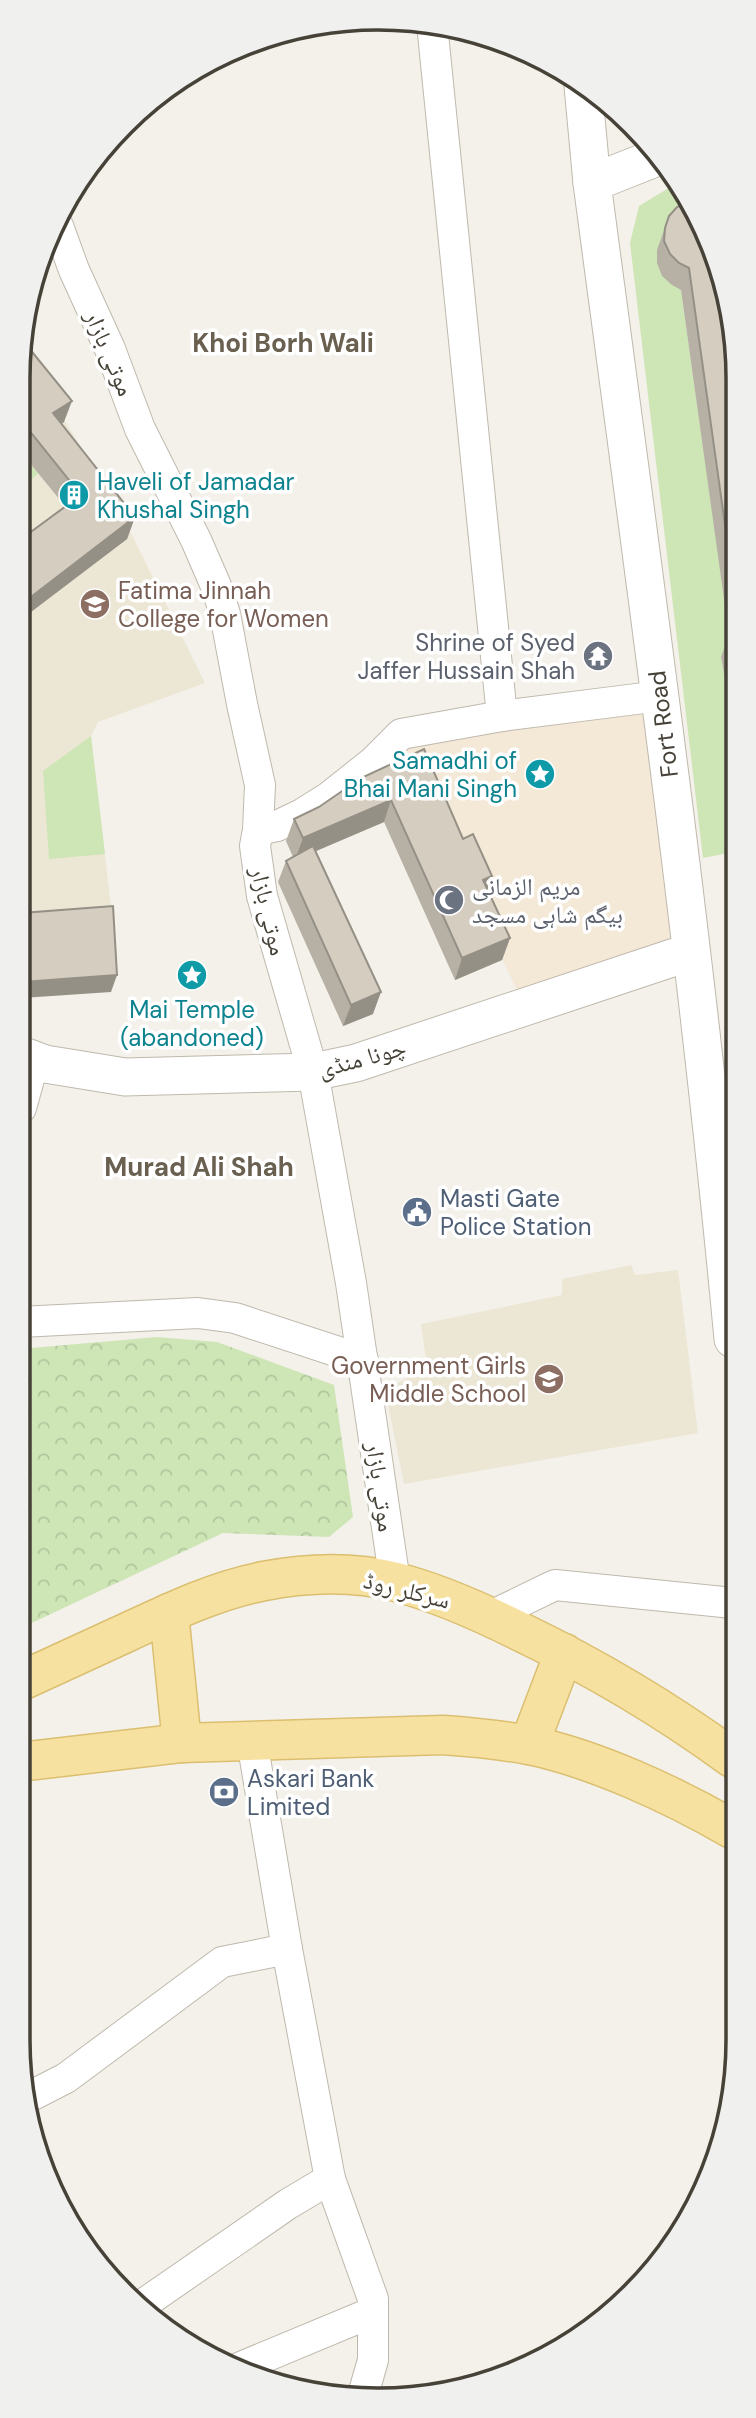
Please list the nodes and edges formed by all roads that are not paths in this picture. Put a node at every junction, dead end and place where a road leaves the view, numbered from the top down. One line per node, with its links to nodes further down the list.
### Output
1 (433, 34): 7 (street)
2 (584, 98): 4 (street, Fort Road)
3 (649, 160): 4 (street)
4 (592, 183): 6 (street, Fort Road)
5 (61, 234): 8 (street, موتی بازار)
6 (660, 696): 7 (street); 9 (street, Fort Road)
7 (502, 716): 8 (street)
8 (258, 830): 11 (street, موتی بازار)
9 (690, 952): 11 (street, چونا منڈی); 12 (street, Fort Road)
10 (30, 1058): 11 (street, چونا منڈی)
11 (313, 1072): 14 (street, موتی بازار)
12 (726, 1263)
13 (30, 1321): 14 (street)
14 (363, 1360): 15 (street, موتی بازار)
15 (395, 1582): 17 (main road, سرکلر روڈ); 18 (main road, سرکلر روڈ)
16 (726, 1602): 18 (street)
17 (170, 1612): 20 (main road, سرکلر روڈ); 22 (main road)
18 (489, 1616): 19 (main road, سرکلر روڈ)
19 (564, 1653): 23 (main road); 24 (main road, سرکلر روڈ)
20 (30, 1677)
21 (253, 1741): 22 (main road); 23 (main road); 27 (street)
22 (182, 1743): 25 (main road)
23 (529, 1745): 26 (main road)
24 (726, 1754)
25 (30, 1761)
26 (726, 1826)
27 (287, 1950): 28 (street); 29 (street)
28 (34, 2094)
29 (330, 2179): 30 (street); 31 (street)
30 (147, 2301)
31 (373, 2312): 32 (street); 33 (street)
32 (249, 2364)
33 (365, 2388)

